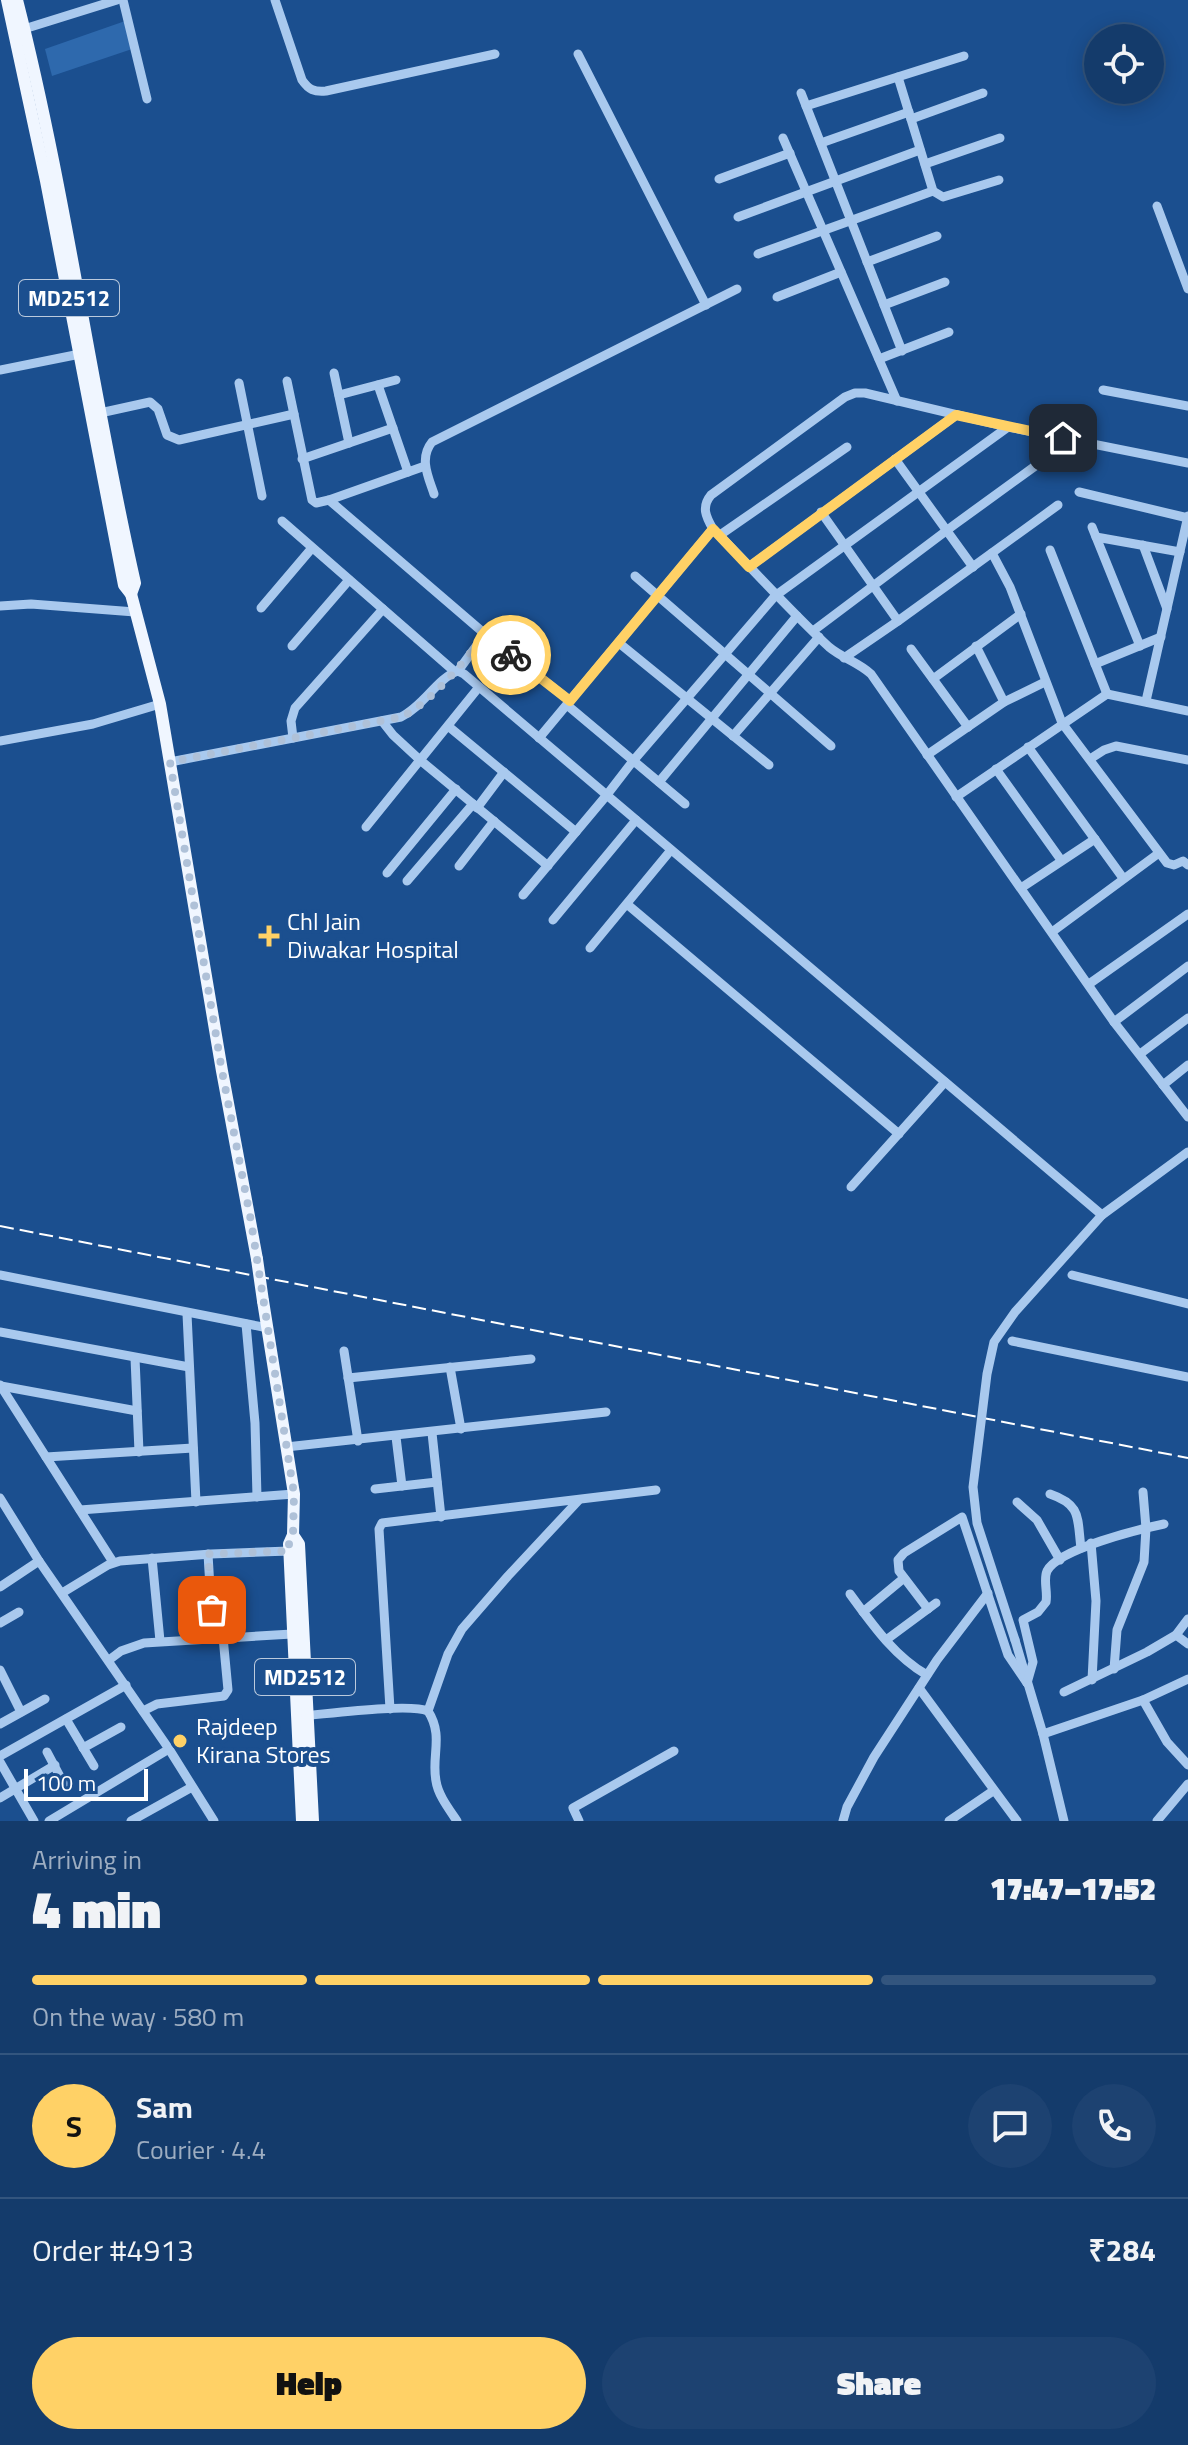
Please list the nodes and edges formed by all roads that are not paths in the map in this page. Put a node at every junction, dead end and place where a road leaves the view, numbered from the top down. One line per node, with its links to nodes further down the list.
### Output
1 (7, 0): 42 (main road, MD2512)
2 (17, 0): 5 (main road, MD2512)
3 (120, 0): 5 (street); 12 (street)
4 (275, 0): 6 (street)
5 (24, 29): 54 (main road, MD2512)
6 (495, 54)
7 (578, 54): 38 (street)
8 (964, 56): 9 (street)
9 (898, 77): 13 (street); 14 (street)
10 (801, 93): 13 (street)
11 (983, 93): 14 (street)
12 (147, 99)
13 (806, 106): 17 (street)
14 (910, 115): 17 (street); 18 (street)
15 (783, 138): 19 (street)
16 (1000, 138): 20 (street)
17 (821, 143): 22 (street)
18 (920, 150): 20 (street); 22 (street)
19 (790, 153): 21 (street); 24 (street)
20 (925, 164): 25 (street)
21 (719, 179)
22 (835, 180): 24 (street); 28 (street)
23 (999, 180): 25 (street)
24 (806, 191): 27 (street); 29 (street)
25 (933, 191): 28 (street)
26 (1157, 206): 36 (street)
27 (738, 217)
28 (851, 220): 29 (street); 32 (street)
29 (823, 231): 31 (street); 33 (street)
30 (937, 236): 32 (street)
31 (758, 254)
32 (867, 262): 39 (street)
33 (841, 272): 37 (street); 43 (street)
34 (945, 282): 39 (street)
35 (737, 289): 38 (street)
36 (1188, 289)
37 (777, 297)
38 (706, 305): 66 (street)
39 (884, 305): 41 (street)
40 (949, 332): 41 (street)
41 (902, 351): 43 (street)
42 (80, 354): 44 (street); 90 (main road, MD2512)
43 (879, 359): 52 (street)
44 (0, 370)
45 (334, 373): 51 (street)
46 (396, 380): 49 (street)
47 (287, 381): 55 (street)
48 (239, 383): 57 (street)
49 (378, 385): 51 (street); 59 (street)
50 (1103, 390): 53 (street)
51 (339, 395): 60 (street)
52 (897, 401): 56 (street); 78 (street)
53 (1188, 406)
54 (100, 413): 57 (street); 90 (main road, MD2512)
55 (294, 414): 57 (street); 62 (street)
56 (956, 415): 58 (street); 63 (street)
57 (247, 425): 71 (street)
58 (1008, 427): 64 (street); 68 (street)
59 (393, 428): 60 (street); 67 (street)
60 (349, 443): 62 (street)
61 (847, 447): 78 (street)
62 (302, 459): 72 (street)
63 (895, 459): 68 (street); 74 (street)
64 (1188, 463)
65 (1038, 464): 77 (street)
66 (425, 466): 67 (street); 70 (street)
67 (408, 472): 72 (street)
68 (918, 491): 77 (street); 79 (street)
69 (1079, 492): 75 (street)
70 (434, 494)
71 (262, 496)
72 (329, 500): 101 (street)
73 (1058, 505): 84 (street)
74 (821, 512): 79 (street); 85 (street)
75 (1188, 517): 83 (street)
76 (282, 521): 81 (street)
77 (945, 531): 86 (street); 89 (street)
78 (717, 532): 85 (street); 91 (street)
79 (844, 544): 89 (street); 92 (street)
80 (1143, 545): 83 (street); 96 (street); 107 (street)
81 (312, 548): 88 (street); 94 (street)
82 (1050, 550): 111 (street)
83 (1180, 552): 96 (street)
84 (992, 553): 86 (street); 98 (street)
85 (749, 567): 92 (street)
86 (973, 567): 100 (street)
87 (635, 576): 91 (street)
88 (349, 580): 95 (street); 105 (street)
89 (873, 586): 100 (street); 102 (street)
90 (131, 594): 97 (main road, MD2512)
91 (657, 596): 104 (street); 109 (street)
92 (775, 596): 99 (street); 109 (street)
93 (0, 606): 97 (street)
94 (261, 608)
95 (383, 609): 112 (street); 131 (street)
96 (1167, 609): 103 (street)
97 (135, 612): 123 (main road, MD2512)
98 (1021, 614): 106 (street); 115 (street)
99 (797, 616): 102 (street); 113 (street)
100 (898, 621): 110 (street)
101 (485, 634): 112 (street); 122 (street)
102 (816, 634): 110 (street); 117 (street)
103 (1161, 637): 107 (street); 120 (street)
104 (619, 643): 119 (street); 122 (street)
105 (292, 646)
106 (976, 646): 114 (street); 121 (street)
107 (1140, 646): 111 (street)
108 (911, 649): 114 (street)
109 (723, 655): 113 (street); 119 (street)
110 (844, 658): 136 (street)
111 (1095, 664): 118 (street)
112 (456, 671): 116 (street); 126 (street)
113 (747, 675): 117 (street); 125 (street)
114 (933, 679): 129 (street)
115 (1045, 682): 121 (street); 127 (street)
116 (479, 687): 128 (street); 132 (street)
117 (769, 693): 130 (street); 134 (street)
118 (1107, 694): 120 (street); 127 (street)
119 (686, 699): 125 (street); 140 (street)
120 (1146, 701): 124 (street)
121 (1004, 702): 129 (street)
122 (568, 703): 132 (street); 140 (street)
123 (160, 704): 133 (street); 141 (main road, MD2512)
124 (1188, 711)
125 (711, 719): 130 (street); 145 (street)
126 (382, 721): 131 (street); 138 (street)
127 (1062, 723): 135 (street); 137 (street)
128 (448, 726): 138 (street); 144 (street)
129 (968, 727): 136 (street)
130 (733, 736): 142 (street)
131 (293, 738): 141 (street)
132 (539, 738): 147 (street)
133 (0, 741)
134 (831, 746)
135 (1028, 747): 143 (street); 155 (street)
136 (927, 755): 148 (street)
137 (1090, 759): 139 (street); 157 (street)
138 (420, 760): 146 (street); 153 (street)
139 (1188, 760)
140 (633, 761): 145 (street); 147 (street)
141 (170, 762): 190 (main road, MD2512, bridge)
142 (769, 765)
143 (996, 769): 148 (street); 158 (street)
144 (504, 772): 150 (street); 154 (street)
145 (659, 782): 149 (street)
146 (456, 789): 150 (street); 162 (street)
147 (606, 796): 151 (street); 154 (street)
148 (956, 797): 165 (street)
149 (685, 804)
150 (475, 806): 152 (street); 164 (street)
151 (636, 820): 156 (street); 169 (street)
152 (494, 821): 160 (street); 161 (street)
153 (366, 827)
154 (576, 832): 161 (street)
155 (1095, 839): 158 (street); 163 (street)
156 (671, 850): 167 (street); 178 (street)
157 (1159, 853): 159 (street); 163 (street)
158 (1061, 860): 165 (street)
159 (1186, 861)
160 (459, 866)
161 (548, 866): 166 (street)
162 (387, 873)
163 (1123, 878): 170 (street)
164 (407, 881)
165 (1021, 888): 170 (street)
166 (523, 895)
167 (628, 905): 171 (street); 181 (street)
168 (1188, 914): 173 (street)
169 (553, 920)
170 (1052, 932): 173 (street)
171 (590, 948)
172 (1188, 966): 175 (street)
173 (1089, 984): 175 (street)
174 (1188, 1018): 176 (street)
175 (1114, 1022): 176 (street)
176 (1140, 1054): 179 (street)
177 (1188, 1065): 179 (street)
178 (945, 1082): 181 (street); 184 (street)
179 (1163, 1085): 180 (street)
180 (1188, 1117)
181 (899, 1134): 183 (street)
182 (1188, 1152): 184 (street)
183 (851, 1187)
184 (1102, 1215): 257 (street, bridge)
185 (0, 1275): 188 (street)
186 (1072, 1275): 187 (street)
187 (1188, 1304)
188 (187, 1314): 189 (street); 196 (street)
189 (246, 1324): 190 (street); 218 (street)
190 (268, 1328): 207 (main road, MD2512)
191 (0, 1332): 194 (street)
192 (1012, 1341): 198 (street)
193 (344, 1351): 199 (street)
194 (135, 1358): 196 (street); 201 (street)
195 (531, 1359): 197 (street)
196 (189, 1367): 208 (street)
197 (450, 1367): 199 (street); 203 (street)
198 (1188, 1377)
199 (348, 1378): 206 (street)
200 (0, 1385): 201 (street); 210 (street)
201 (137, 1411): 209 (street)
202 (606, 1412): 203 (street)
203 (461, 1429): 204 (street)
204 (432, 1433): 205 (street); 211 (street)
205 (396, 1437): 206 (street); 212 (street)
206 (358, 1441): 207 (street)
207 (286, 1447): 216 (main road, MD2512)
208 (193, 1448): 209 (street); 221 (street)
209 (139, 1452): 210 (street)
210 (46, 1457): 223 (street)
211 (437, 1482): 212 (street); 224 (street)
212 (402, 1486): 213 (street)
213 (375, 1489)
214 (656, 1490): 220 (street)
215 (1143, 1492): 226 (street)
216 (294, 1494): 218 (street); 227 (main road, MD2512)
217 (1050, 1494): 229 (street)
218 (257, 1497): 221 (street)
219 (0, 1498): 234 (street)
220 (578, 1501): 224 (street); 265 (street)
221 (196, 1502): 223 (street)
222 (1017, 1502): 233 (street)
223 (80, 1510): 235 (street)
224 (441, 1517): 263 (street)
225 (1164, 1524): 226 (street)
226 (1146, 1528): 228 (street); 252 (street)
227 (293, 1535): 230 (main road, MD2512); 267 (main road, MD2512)
228 (1091, 1543): 229 (street); 256 (street)
229 (1081, 1548): 233 (street)
230 (289, 1551): 231 (street); 245 (main road, MD2512)
231 (208, 1554): 232 (street); 247 (street)
232 (152, 1558): 235 (street); 249 (street)
233 (1060, 1560): 257 (street)
234 (39, 1561): 237 (street); 238 (street)
235 (113, 1562): 238 (street)
236 (904, 1578): 239 (street); 242 (street); 248 (street)
237 (0, 1587)
238 (62, 1593): 251 (street)
239 (988, 1593): 254 (street); 257 (street)
240 (850, 1594): 242 (street)
241 (19, 1612): 244 (street)
242 (863, 1612): 248 (street)
243 (1188, 1619): 246 (street)
244 (0, 1623)
245 (292, 1634): 247 (street); 267 (main road, MD2512)
246 (1176, 1635): 250 (street); 252 (street)
247 (218, 1638): 249 (street); 264 (street)
248 (886, 1640): 254 (street)
249 (160, 1641): 251 (street)
250 (1188, 1644)
251 (109, 1660): 258 (street)
252 (1114, 1669): 256 (street)
253 (0, 1670): 266 (street)
254 (927, 1675): 259 (street)
255 (1188, 1679): 262 (street)
256 (1092, 1680): 260 (street)
257 (1027, 1683): 271 (street)
258 (126, 1685): 264 (street); 268 (street)
259 (919, 1688): 285 (street); 295 (street)
260 (1064, 1692)
261 (45, 1699): 266 (street)
262 (1143, 1700): 271 (street); 279 (street)
263 (390, 1709): 265 (street); 267 (street)
264 (143, 1711): 273 (street)
265 (428, 1711): 293 (street)
266 (21, 1712): 269 (street)
267 (302, 1716): 291 (main road, MD2512); 292 (main road, MD2512)
268 (66, 1719): 272 (street); 276 (street)
269 (0, 1724)
270 (121, 1727): 272 (street)
271 (1043, 1734): 298 (street)
272 (83, 1748): 280 (street)
273 (169, 1749): 283 (street); 288 (street)
274 (674, 1751): 294 (street)
275 (47, 1752): 278 (street)
276 (0, 1756)
277 (0, 1762): 284 (street)
278 (55, 1765): 281 (street); 284 (street)
279 (1188, 1765)
280 (94, 1766)
281 (64, 1784)
282 (1188, 1784): 299 (street)
283 (192, 1787): 289 (street); 290 (street)
284 (16, 1788): 286 (street); 287 (street)
285 (993, 1791): 296 (street); 297 (street)
286 (0, 1798)
287 (34, 1821)
288 (49, 1821)
289 (131, 1821)
290 (214, 1821)
291 (302, 1821)
292 (313, 1821)
293 (457, 1821)
294 (579, 1821)
295 (843, 1821)
296 (949, 1821)
297 (1017, 1821)
298 (1064, 1821)
299 (1157, 1821)

